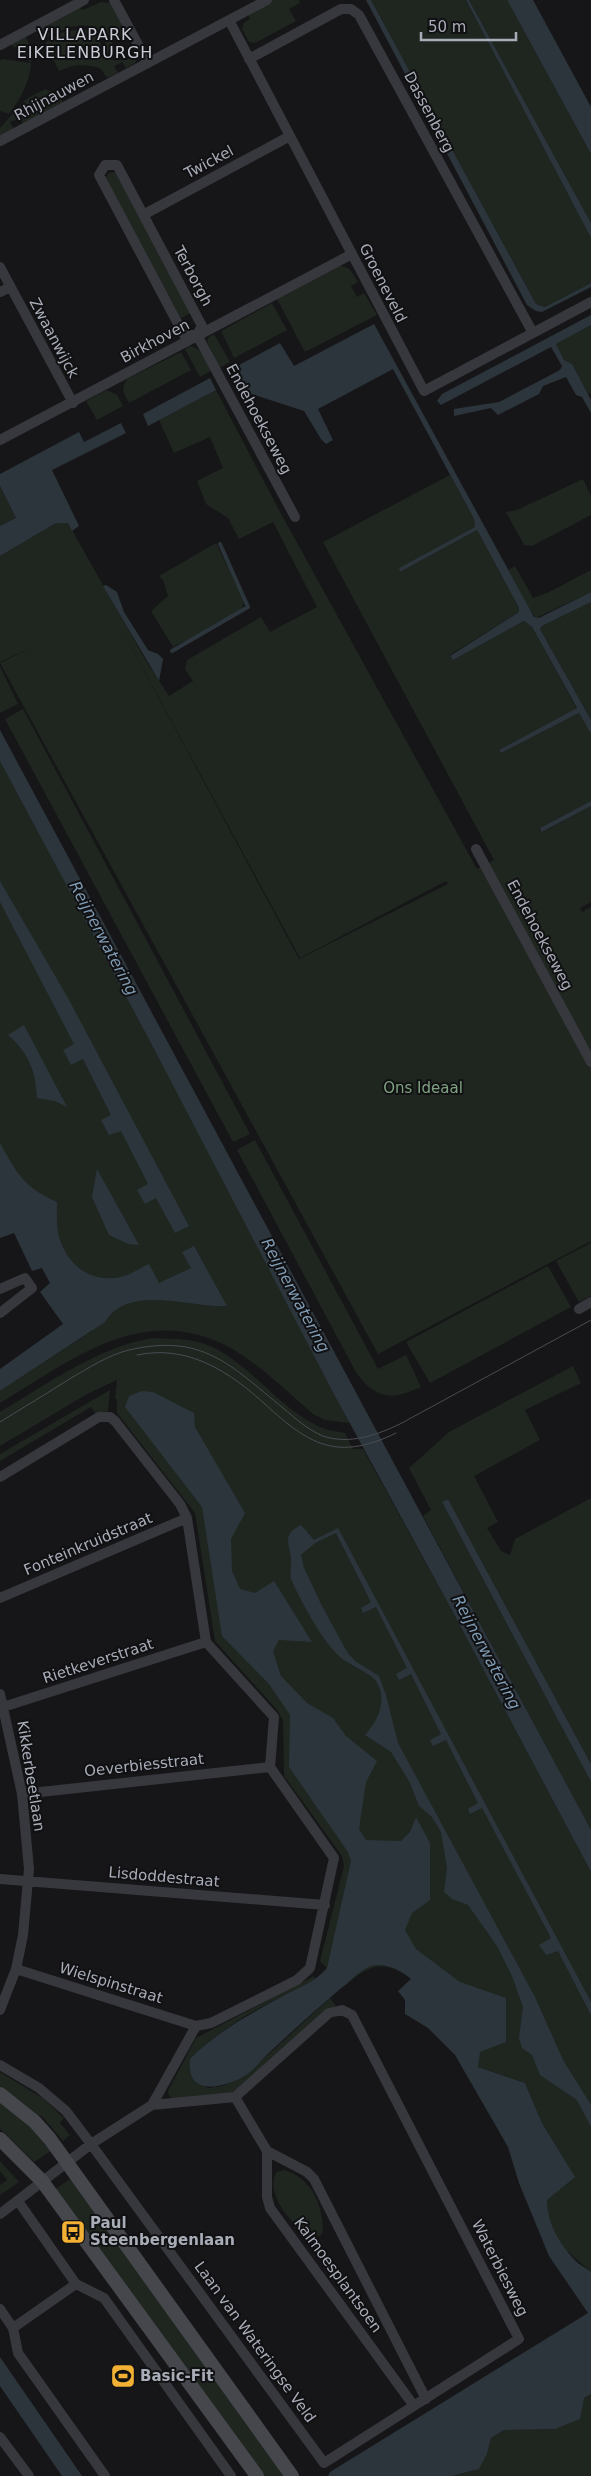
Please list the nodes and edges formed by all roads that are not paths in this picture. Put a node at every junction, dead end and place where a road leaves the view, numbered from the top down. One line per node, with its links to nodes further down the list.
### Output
1 (84, 0): 5 (street)
2 (114, 0): 7 (street)
3 (267, 0): 4 (street, Rhijnauwen)
4 (229, 20): 6 (street, Groeneveld); 7 (street, Rhijnauwen)
5 (0, 45)
6 (249, 58): 8 (street, Groeneveld); 16 (street, Dassenberg)
7 (148, 63): 9 (street, Rhijnauwen)
8 (290, 136): 10 (street, Twickel); 11 (street, Groeneveld)
9 (0, 141)
10 (143, 215): 17 (street, Terborgh); 17 (street, Terborgh)
11 (352, 254): 16 (street, Groeneveld); 17 (street, Birkhoven)
12 (0, 267): 13 (street, Zwaanwijck)
13 (10, 286): 14 (street); 18 (street, Zwaanwijck)
14 (0, 292)
15 (591, 302): 16 (street, Groeneveld)
16 (534, 333)
17 (197, 335): 18 (street, Birkhoven); 20 (street, Endehoekseweg)
18 (73, 403): 19 (street, Birkhoven)
19 (0, 440)
20 (295, 517)
21 (476, 849): 22 (street, Endehoekseweg)
22 (591, 1062)
23 (0, 1289): 26 (street)
24 (591, 1302): 25 (street)
25 (579, 1309)
26 (0, 1313)
27 (0, 1477): 28 (street)
28 (187, 1518): 29 (street, Fonteinkruidstraat); 30 (street)
29 (0, 1598)
30 (206, 1642): 32 (street, Rietkeverstraat); 33 (street)
31 (0, 1694): 32 (street, Kikkerbeetlaan)
32 (2, 1707): 34 (street, Kikkerbeetlaan)
33 (270, 1767): 34 (street, Oeverbiesstraat); 37 (street)
34 (22, 1794): 36 (street, Kikkerbeetlaan)
35 (0, 1879): 36 (street, Lisdoddestraat)
36 (28, 1881): 37 (street, Lisdoddestraat); 38 (street, Kikkerbeetlaan)
37 (325, 1905): 40 (street)
38 (16, 1969): 39 (street, Kikkerbeetlaan); 40 (street, Wielspinstraat)
39 (0, 2010)
40 (196, 2026): 44 (street)
41 (0, 2065): 46 (street, Laan van Wateringse Veld)
42 (0, 2094): 48 (street)
43 (235, 2097): 44 (street); 47 (street); 55 (street, Waterbiesweg)
44 (152, 2105): 46 (street)
45 (0, 2139): 49 (street)
46 (91, 2144): 48 (street); 58 (street, Laan van Wateringse Veld)
47 (267, 2152): 55 (street, Kalmoesplantsoen); 56 (street, Kalmoesplantsoen)
48 (66, 2162): 49 (street); 63 (street)
49 (42, 2182): 50 (street); 62 (street)
50 (18, 2201): 51 (street); 52 (street)
51 (0, 2214)
52 (76, 2284): 54 (street); 61 (street)
53 (0, 2309): 54 (street)
54 (13, 2328): 60 (street)
55 (426, 2398): 56 (street, Waterbiesweg)
56 (414, 2406): 58 (street, Waterbiesweg)
57 (0, 2437): 59 (street)
58 (324, 2463)
59 (29, 2476)
60 (106, 2476)
61 (231, 2476)
62 (257, 2476)
63 (292, 2476)

